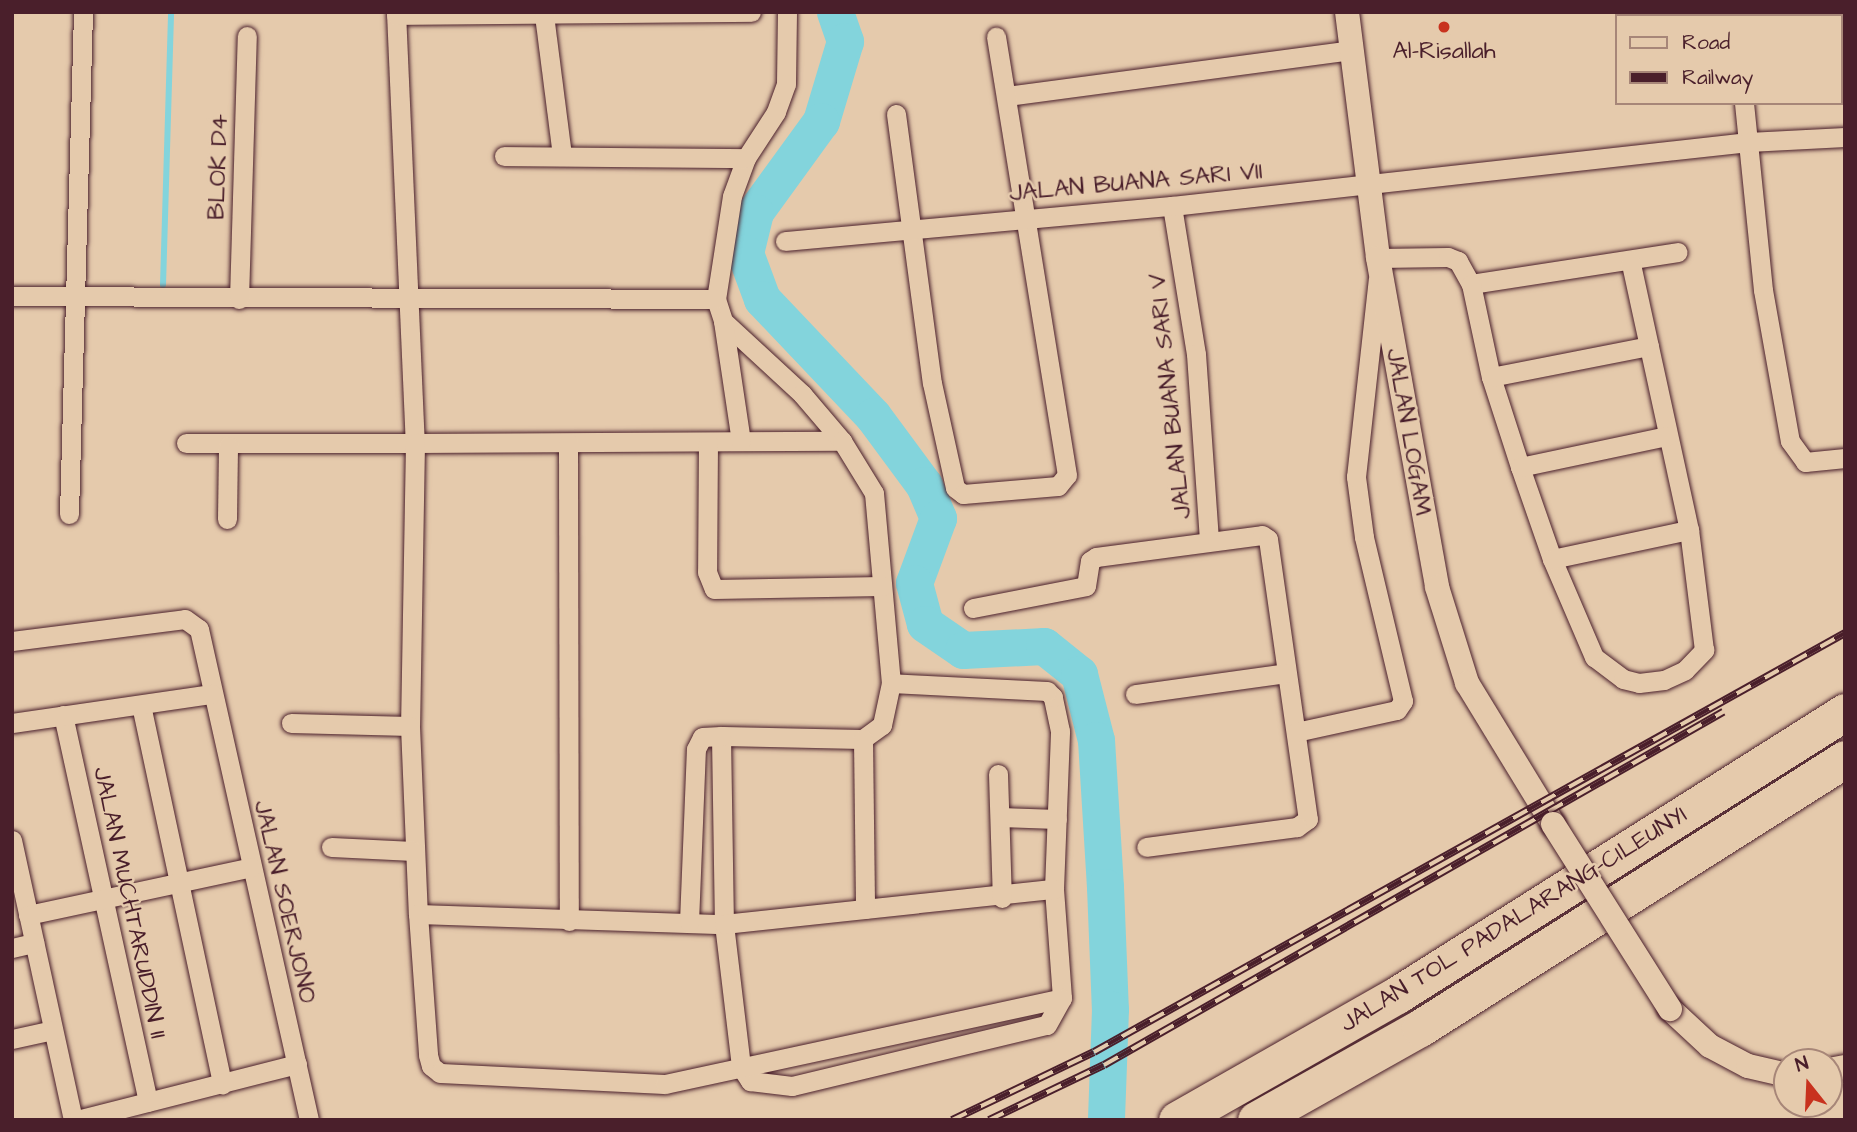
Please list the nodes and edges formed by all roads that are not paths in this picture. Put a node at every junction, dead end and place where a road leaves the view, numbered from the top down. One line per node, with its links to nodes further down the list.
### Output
1 (83, 12): 28 (street)
2 (751, 12): 6 (street)
3 (787, 12): 17 (street)
4 (1347, 12): 9 (street, JALAN LOGAM)
5 (396, 14): 6 (street); 30 (street)
6 (544, 15): 16 (street)
7 (247, 36): 29 (street, BLOK D4)
8 (996, 37): 10 (street)
9 (1351, 50): 10 (street); 18 (street, JALAN LOGAM)
10 (1007, 96): 20 (street)
11 (1744, 105): 14 (street)
12 (896, 114): 21 (street)
13 (1845, 137): 14 (street, JALAN BUANA SARI VII)
14 (1748, 142): 18 (street, JALAN BUANA SARI VII); 43 (street)
15 (504, 156): 16 (street)
16 (562, 156): 17 (street)
17 (746, 158): 31 (street)
18 (1367, 184): 19 (street, JALAN BUANA SARI VII); 25 (street, JALAN LOGAM)
19 (1172, 206): 20 (street, JALAN BUANA SARI VII); 48 (street, JALAN BUANA SARI V)
20 (1027, 218): 21 (street, JALAN BUANA SARI VII); 21 (street)
21 (909, 230): 22 (street, JALAN BUANA SARI VII)
22 (786, 241)
23 (1678, 251): 24 (street)
24 (1630, 260): 26 (street); 33 (street)
25 (1379, 263): 26 (street); 63 (street); 92 (street, JALAN LOGAM, bridge)
26 (1471, 284): 34 (street)
27 (12, 296): 28 (street)
28 (74, 297): 29 (street); 45 (street)
29 (239, 299): 30 (street)
30 (410, 299): 31 (street); 40 (street)
31 (716, 299): 32 (street)
32 (723, 321): 36 (street); 37 (street)
33 (1649, 346): 34 (street); 35 (street)
34 (1491, 377): 44 (street)
35 (1667, 436): 44 (street); 47 (street)
36 (741, 441): 37 (street); 38 (street)
37 (842, 441): 50 (street)
38 (708, 442): 41 (street); 50 (street)
39 (186, 443): 42 (street)
40 (415, 443): 41 (street); 42 (street); 62 (street)
41 (568, 443): 82 (street)
42 (228, 446): 46 (street)
43 (1845, 458)
44 (1520, 467): 49 (street)
45 (69, 514)
46 (227, 519)
47 (1689, 530): 49 (street); 49 (street)
48 (1209, 541): 51 (street); 53 (street)
49 (1552, 559)
50 (882, 586): 54 (street)
51 (973, 608)
52 (12, 641): 55 (street, JALAN SOERJONO)
53 (1286, 673): 56 (street); 63 (street)
54 (891, 683): 65 (street); 69 (street)
55 (212, 694): 57 (street); 74 (street, JALAN SOERJONO)
56 (1135, 694)
57 (141, 705): 59 (street); 75 (street)
58 (1845, 712): 97 (highway, JALAN TOL PADALARANG–CILEUNYI)
59 (63, 715): 60 (street); 78 (street, JALAN MUCHTARUDDIN II)
60 (12, 723)
61 (291, 723): 62 (street)
62 (410, 726): 73 (street)
63 (1296, 732): 71 (street)
64 (721, 736): 65 (street); 83 (street); 84 (street)
65 (863, 739): 79 (street)
66 (1845, 759): 98 (highway, JALAN TOL PADALARANG–CILEUNYI)
67 (998, 774): 68 (street)
68 (1000, 817): 69 (street); 77 (street)
69 (1057, 819): 76 (street)
70 (12, 840): 81 (street)
71 (1146, 846)
72 (331, 847): 73 (street)
73 (414, 851): 80 (street)
74 (251, 867): 75 (street); 90 (street, JALAN SOERJONO)
75 (177, 884): 78 (street); 93 (street)
76 (1054, 889): 77 (street); 87 (street)
77 (1002, 898): 79 (street)
78 (103, 900): 81 (street); 94 (street, JALAN MUCHTARUDDIN II)
79 (866, 909): 84 (street)
80 (418, 914): 82 (street); 91 (street)
81 (28, 915): 85 (street)
82 (569, 921): 83 (street)
83 (689, 922): 84 (street)
84 (724, 924): 91 (street)
85 (34, 943): 86 (street); 88 (street)
86 (12, 948)
87 (1062, 998): 91 (street); 91 (street)
88 (53, 1030): 89 (street); 95 (street)
89 (12, 1039)
90 (297, 1064): 93 (street); 96 (street, JALAN SOERJONO)
91 (741, 1067)
92 (1773, 1072)
93 (222, 1084): 94 (street)
94 (148, 1102): 95 (street)
95 (75, 1120)
96 (309, 1120)
97 (1177, 1120)
98 (1256, 1120)

